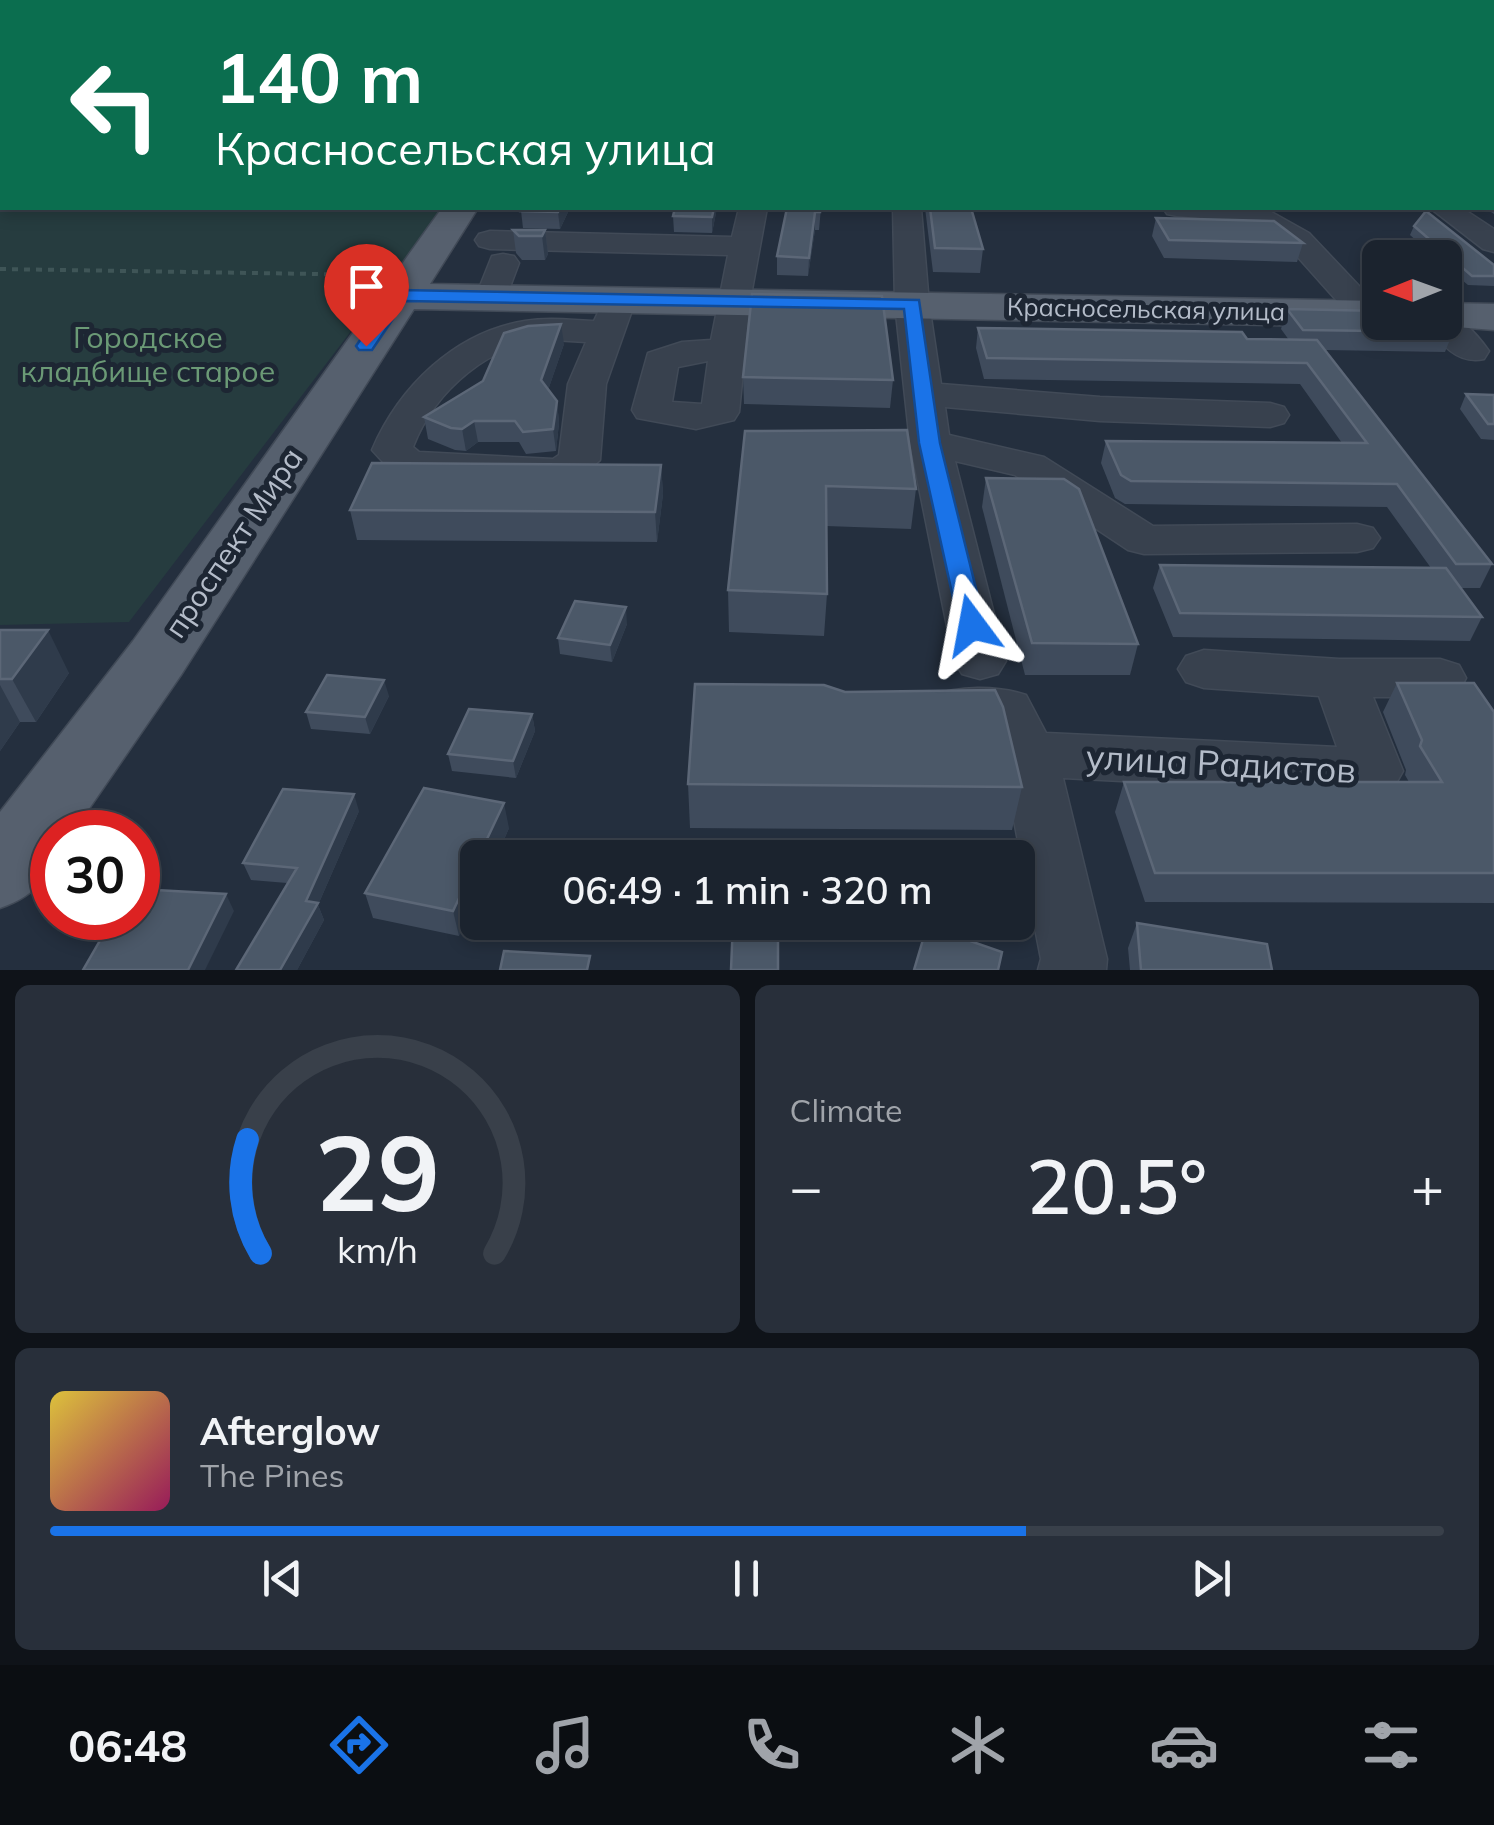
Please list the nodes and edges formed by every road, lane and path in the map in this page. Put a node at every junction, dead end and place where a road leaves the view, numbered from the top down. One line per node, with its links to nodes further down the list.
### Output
1 (459, 210): 10 (main road, проспект Мира)
2 (753, 210): 7 (street)
3 (906, 210): 13 (street)
4 (1203, 210): 12 (street)
5 (1447, 210): 6 (street)
6 (1494, 243)
7 (745, 246): 8 (street); 11 (street)
8 (495, 266): 10 (main road, Красносельская улица); 15 (main road, Красносельская улица)
9 (0, 269): 10 (path)
10 (406, 286): 27 (main road, проспект Мира)
11 (733, 300): 13 (main road, Красносельская улица); 15 (main road, Красносельская улица); 16 (street)
12 (1362, 303)
13 (912, 304): 14 (main road, Красносельская улица); 17 (street)
14 (1362, 314)
15 (614, 316): 15 (street)
16 (727, 349)
17 (924, 394): 18 (street); 19 (street)
18 (1270, 415)
19 (930, 443): 20 (street); 21 (street)
20 (1357, 538)
21 (980, 661)
22 (1204, 669): 23 (street)
23 (1339, 678): 24 (street); 26 (street, улица Радистов)
24 (1440, 678)
25 (898, 710): 26 (street)
26 (1028, 754): 28 (street)
27 (11, 841)
28 (1072, 970)

